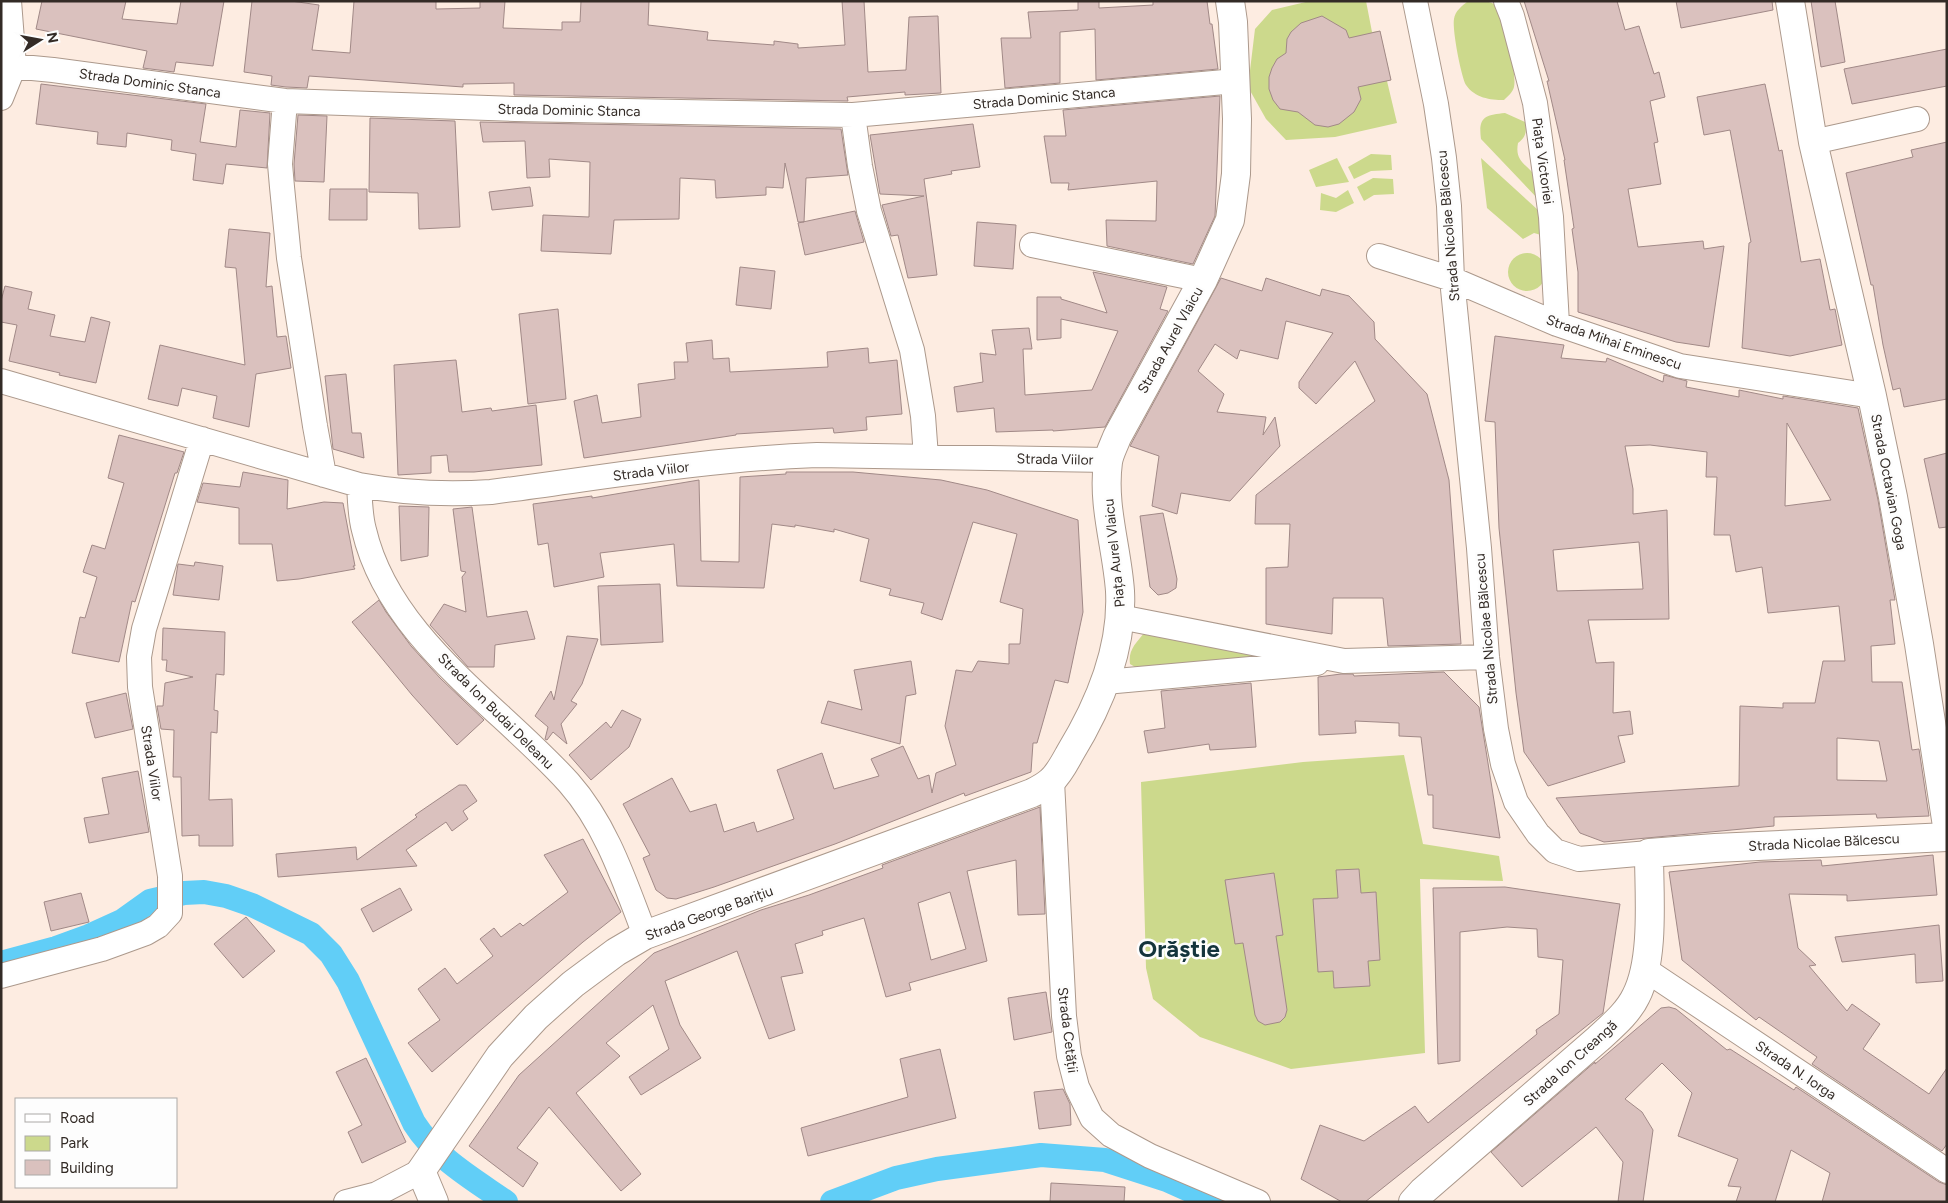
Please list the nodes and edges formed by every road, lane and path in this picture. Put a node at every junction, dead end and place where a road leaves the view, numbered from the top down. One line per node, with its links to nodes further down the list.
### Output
1 (9, 1): 6 (street)
2 (1230, 1): 7 (main road)
3 (1415, 1): 15 (street, Strada Nicolae Bălcescu)
4 (1506, 1): 17 (street, Piața Victoriei)
5 (1790, 1): 12 (main road, Strada Octavian Goga)
6 (8, 65): 8 (street); 9 (street, Strada Dominic Stanca)
7 (1236, 82): 10 (street, Strada Dominic Stanca); 16 (main road, Strada Aurel Vlaicu)
8 (1, 98)
9 (285, 101): 10 (street, Strada Dominic Stanca); 23 (street)
10 (853, 115): 21 (street)
11 (1917, 119): 12 (street)
12 (1813, 142): 19 (main road, Strada Octavian Goga)
13 (1032, 245): 16 (street)
14 (1379, 256): 15 (street)
15 (1452, 279): 17 (street, Strada Mihai Eminescu); 26 (street, Strada Nicolae Bălcescu)
16 (1203, 280): 22 (main road, Strada Aurel Vlaicu)
17 (1557, 324): 19 (street, Strada Mihai Eminescu)
18 (1, 381): 20 (street, Strada Viilor)
19 (1872, 396): 30 (main road, Strada Octavian Goga)
20 (202, 439): 23 (street, Strada Viilor); 35 (street, Strada Viilor)
21 (926, 458): 22 (street, Strada Viilor); 24 (street, Strada Viilor)
22 (1108, 460): 25 (main road, Piața Aurel Vlaicu)
23 (324, 475): 24 (street, Strada Viilor)
24 (359, 485): 33 (street, Strada Ion Budai Deleanu)
25 (1120, 616): 27 (street); 28 (main road, Piața Aurel Vlaicu)
26 (1487, 657): 27 (street); 32 (street, Strada Nicolae Bălcescu)
27 (1344, 661): 28 (street)
28 (1105, 682): 29 (main road, Piața Aurel Vlaicu)
29 (1052, 781): 33 (main road, Strada George Barițiu); 41 (street, Strada Cetății)
30 (1947, 826)
31 (1947, 837): 32 (main road, Strada Nicolae Bălcescu)
32 (1649, 853): 34 (main road, Strada Ion Creangă)
33 (645, 935): 36 (main road, Strada George Barițiu)
34 (1646, 970): 37 (street, Strada N. Iorga); 42 (main road, Strada Ion Creangă)
35 (1, 976)
36 (426, 1164): 38 (street); 40 (main road)
37 (1947, 1171)
38 (382, 1198): 39 (street)
39 (346, 1202)
40 (434, 1202)
41 (1258, 1202)
42 (1413, 1202)

